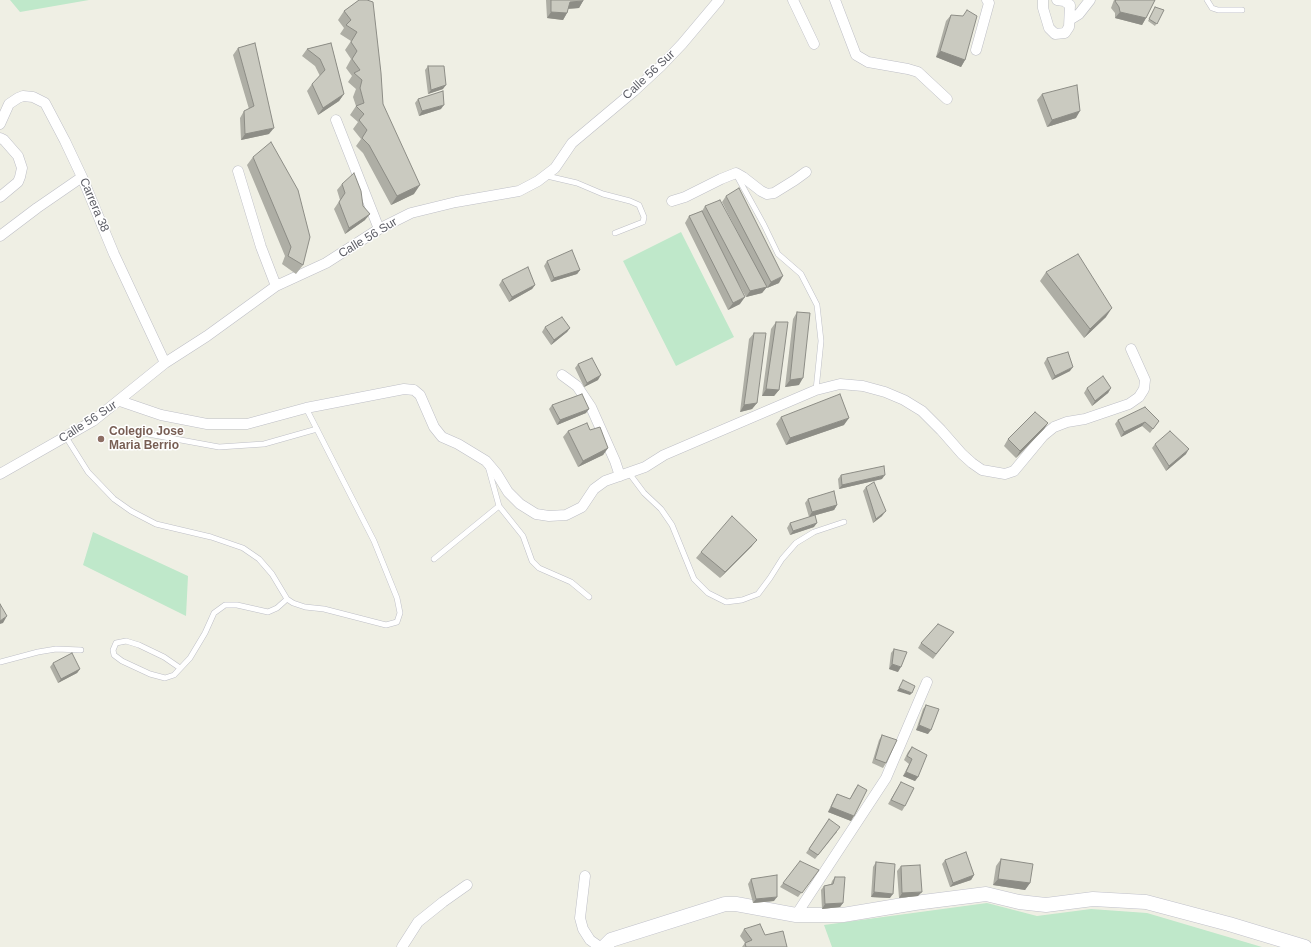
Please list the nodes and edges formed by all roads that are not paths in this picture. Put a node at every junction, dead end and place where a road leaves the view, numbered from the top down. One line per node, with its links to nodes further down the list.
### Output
1 (719, 0): 20 (street, Calle 56 Sur)
2 (793, 0): 11 (street)
3 (835, 0): 13 (street)
4 (987, 0): 12 (street)
5 (1043, 0): 10 (street)
6 (1057, 0): 10 (street)
7 (1090, 0): 10 (street)
8 (1207, 0): 9 (lane)
9 (1242, 10)
10 (1070, 19)
11 (814, 44)
12 (976, 50)
13 (947, 99)
14 (336, 120): 24 (street)
15 (0, 124): 21 (street, Carrera 38)
16 (0, 138): 22 (street)
17 (238, 171): 27 (street)
18 (806, 172): 19 (street)
19 (736, 174): 23 (street); 31 (lane)
20 (546, 176): 24 (street, Calle 56 Sur); 25 (lane)
21 (82, 177): 26 (street); 29 (street, Carrera 38)
22 (0, 197)
23 (672, 201)
24 (379, 229): 27 (street, Calle 56 Sur)
25 (615, 233)
26 (0, 236)
27 (276, 286): 29 (street, Calle 56 Sur)
28 (1131, 349): 31 (street)
29 (165, 363): 32 (street, Calle 56 Sur)
30 (562, 375): 39 (street)
31 (816, 390): 39 (street)
32 (120, 400): 33 (street); 36 (street, Calle 56 Sur)
33 (306, 408): 34 (lane); 37 (street)
34 (317, 429): 35 (lane); 44 (lane)
35 (120, 431)
36 (66, 437): 38 (street, Calle 56 Sur); 44 (lane)
37 (486, 461): 39 (street); 40 (lane)
38 (0, 474)
39 (625, 475): 41 (lane)
40 (498, 506): 42 (lane); 43 (lane)
41 (844, 522)
42 (434, 559)
43 (589, 598)
44 (287, 599): 47 (lane)
45 (81, 650): 46 (lane)
46 (0, 662)
47 (180, 668): 47 (lane)
48 (927, 682): 51 (street)
49 (584, 876): 53 (street)
50 (466, 885): 52 (street)
51 (796, 915): 54 (street); 55 (street)
52 (402, 947)
53 (600, 947)
54 (604, 947)
55 (1305, 947)

